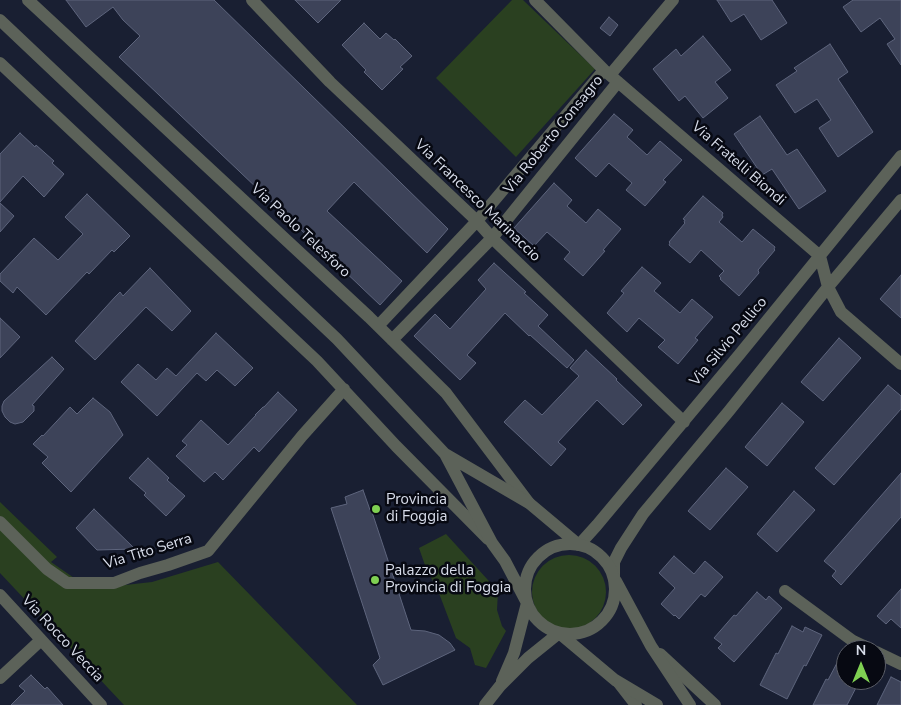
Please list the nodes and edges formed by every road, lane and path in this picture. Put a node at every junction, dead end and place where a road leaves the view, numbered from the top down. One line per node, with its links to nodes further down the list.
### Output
1 (28, 0): 14 (street, Via Paolo Telesforo)
2 (252, 0): 10 (street, Via Francesco Marinaccio)
3 (535, 0): 7 (street, Via Fratelli Biondi)
4 (673, 0): 7 (street, Via Roberto Consagro)
5 (0, 20): 19 (street, Via Paolo Telesforo)
6 (0, 63): 17 (street, Via Paolo Telesforo)
7 (611, 76): 10 (street, Via Roberto Consagro); 11 (street, Via Roberto Consagro); 12 (street, Via Fratelli Biondi)
8 (901, 156): 12 (street, Via Silvio Pellico)
9 (901, 200): 13 (street)
10 (477, 221): 11 (street, Via Francesco Marinaccio); 14 (street, Via Roberto Consagro)
11 (492, 238): 15 (street, Via Roberto Consagro); 18 (street, Via Francesco Marinaccio)
12 (820, 256): 13 (street); 18 (street, Via Silvio Pellico)
13 (828, 287): 16 (street); 24 (street)
14 (378, 326): 15 (street, Via Paolo Telesforo)
15 (392, 340): 20 (street, Via Paolo Telesforo)
16 (901, 364)
17 (344, 389): 21 (street, Via Tito Serra); 22 (street, Via Paolo Telesforo)
18 (684, 422): 23 (street, Via Silvio Pellico)
19 (445, 454): 20 (street, Via Paolo Telesforo); 22 (street, Via Paolo Telesforo)
20 (529, 503): 23 (street, Via Paolo Telesforo)
21 (0, 522)
22 (492, 543): 27 (street, Via Paolo Telesforo)
23 (579, 545): 24 (street); 27 (street)
24 (614, 579): 28 (street); 31 (street)
25 (785, 591): 30 (street)
26 (0, 595): 29 (street, Via Rocco Veccia)
27 (527, 603): 28 (street); 36 (street)
28 (559, 633): 35 (street); 36 (street)
29 (41, 640): 34 (street); 37 (street, Via Rocco Veccia)
30 (852, 640)
31 (651, 646): 41 (street); 42 (street)
32 (886, 657): 33 (street)
33 (901, 664)
34 (0, 678)
35 (615, 680): 39 (street); 40 (street)
36 (500, 686): 38 (street)
37 (101, 705)
38 (485, 705)
39 (636, 705)
40 (657, 705)
41 (690, 705)
42 (715, 705)

